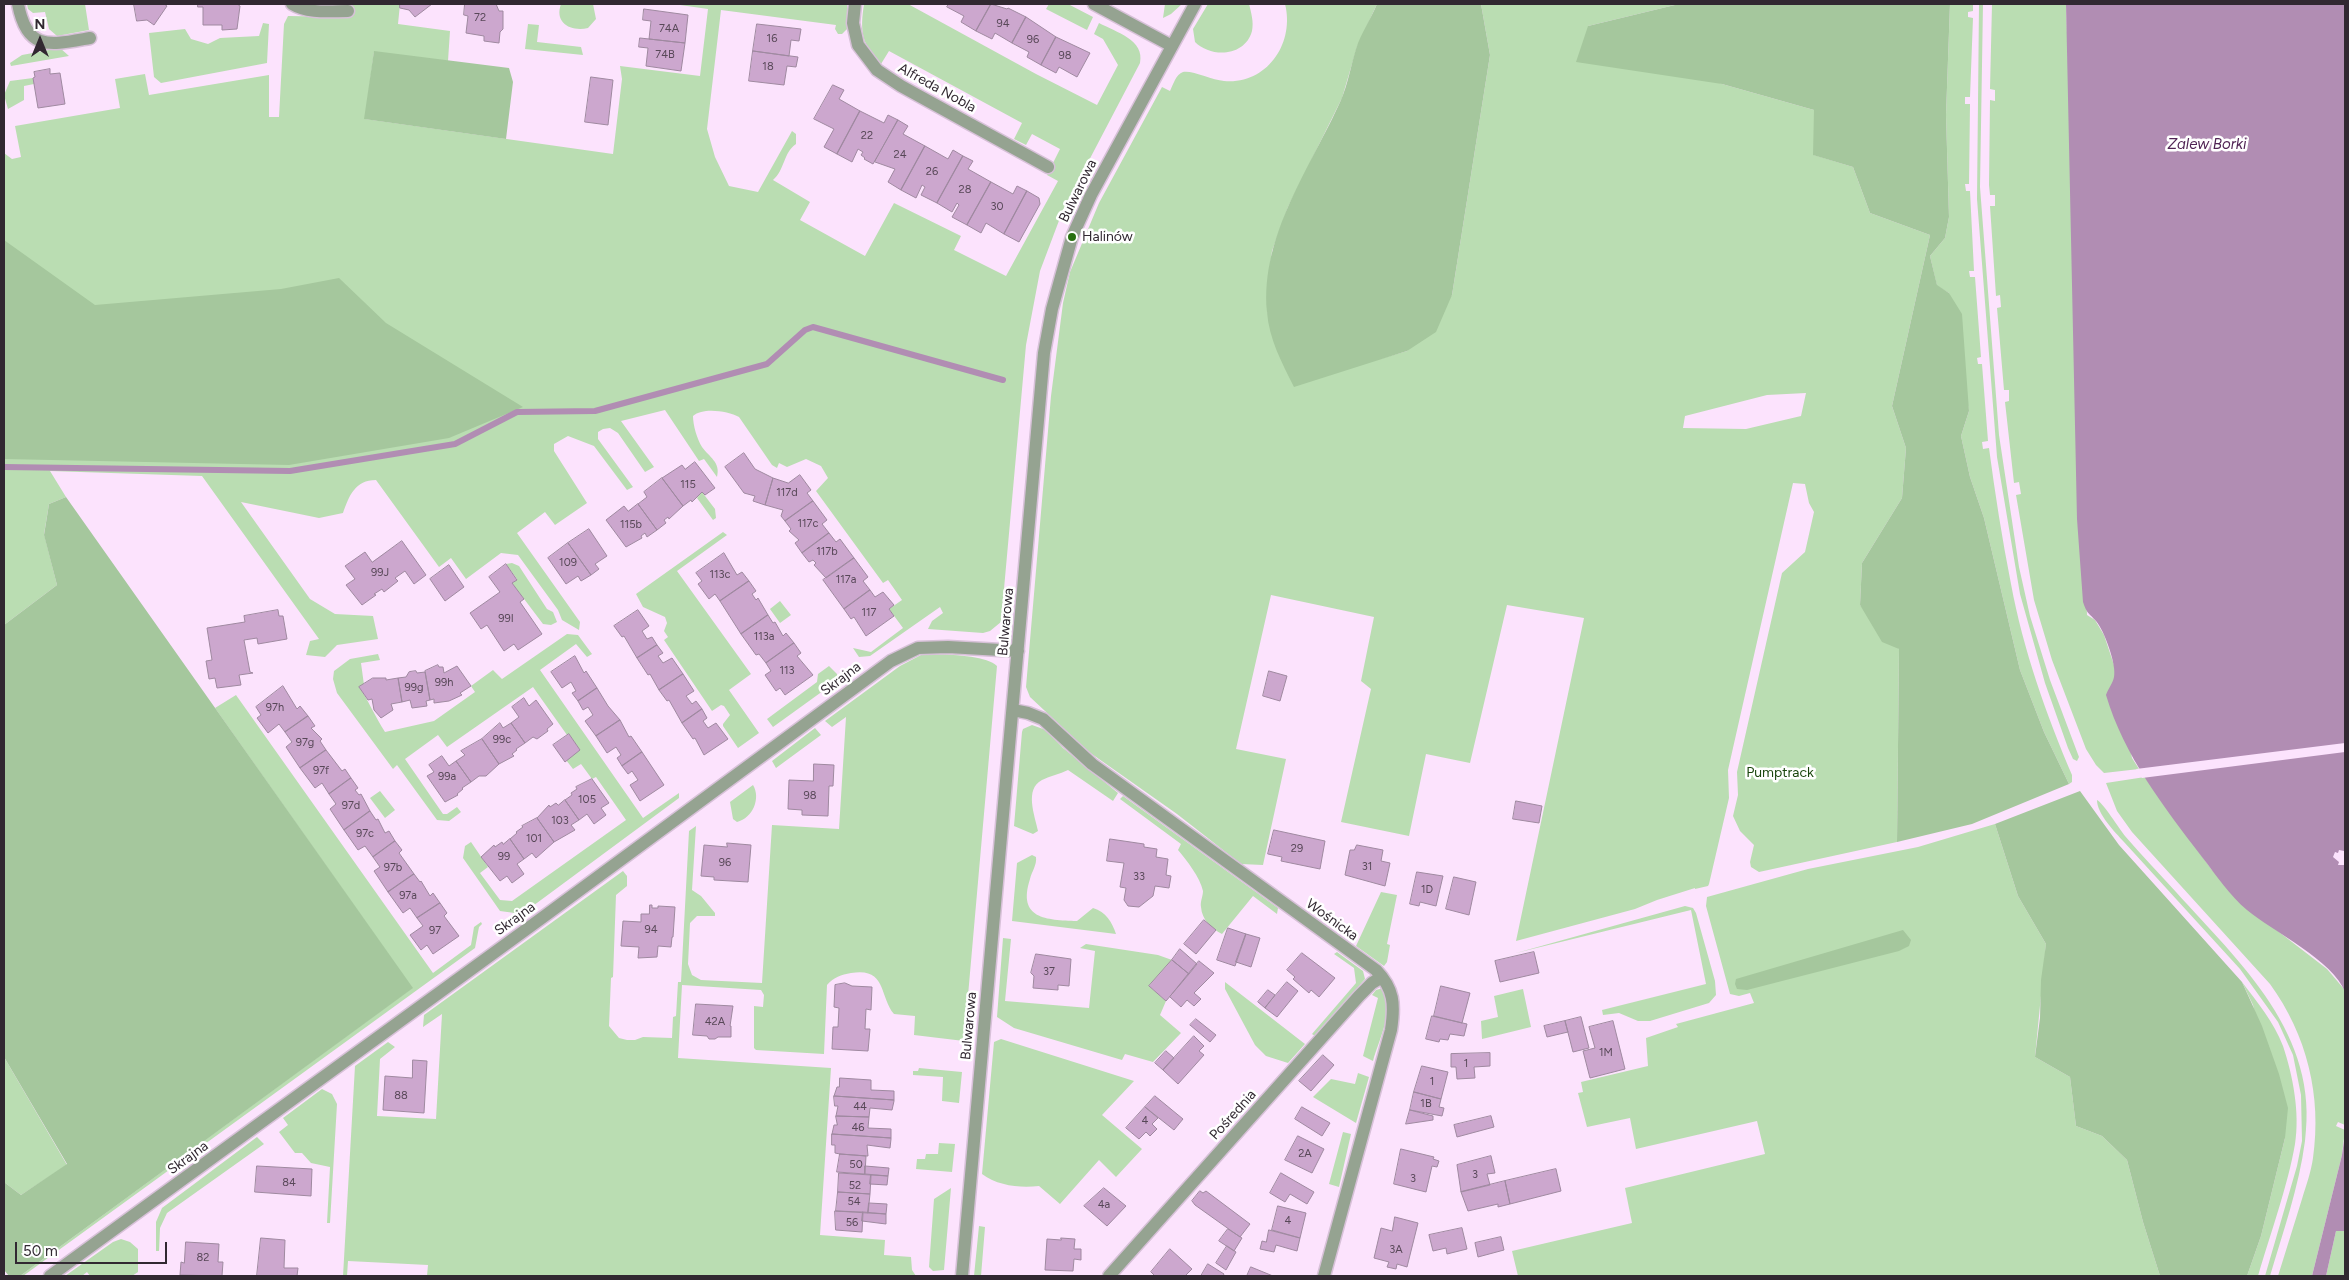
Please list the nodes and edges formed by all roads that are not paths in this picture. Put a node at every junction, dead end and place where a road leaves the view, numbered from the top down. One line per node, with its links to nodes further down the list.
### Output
1 (18, 4): 7 (street)
2 (292, 4): 6 (street)
3 (855, 4): 9 (street, Alfreda Nobla)
4 (1094, 4): 8 (street)
5 (1195, 4): 8 (street, Bulwarowa)
6 (348, 11)
7 (90, 38)
8 (1172, 46): 10 (street, Bulwarowa)
9 (1048, 167)
10 (1018, 651): 11 (street, Bulwarowa); 13 (street, Skrajna)
11 (1013, 710): 12 (street, Wośnicka); 14 (street, Bulwarowa)
12 (1382, 977): 15 (street, Pośrednia); 16 (street, Wośnicka)
13 (50, 1276)
14 (962, 1276)
15 (1109, 1276)
16 (1324, 1276)

